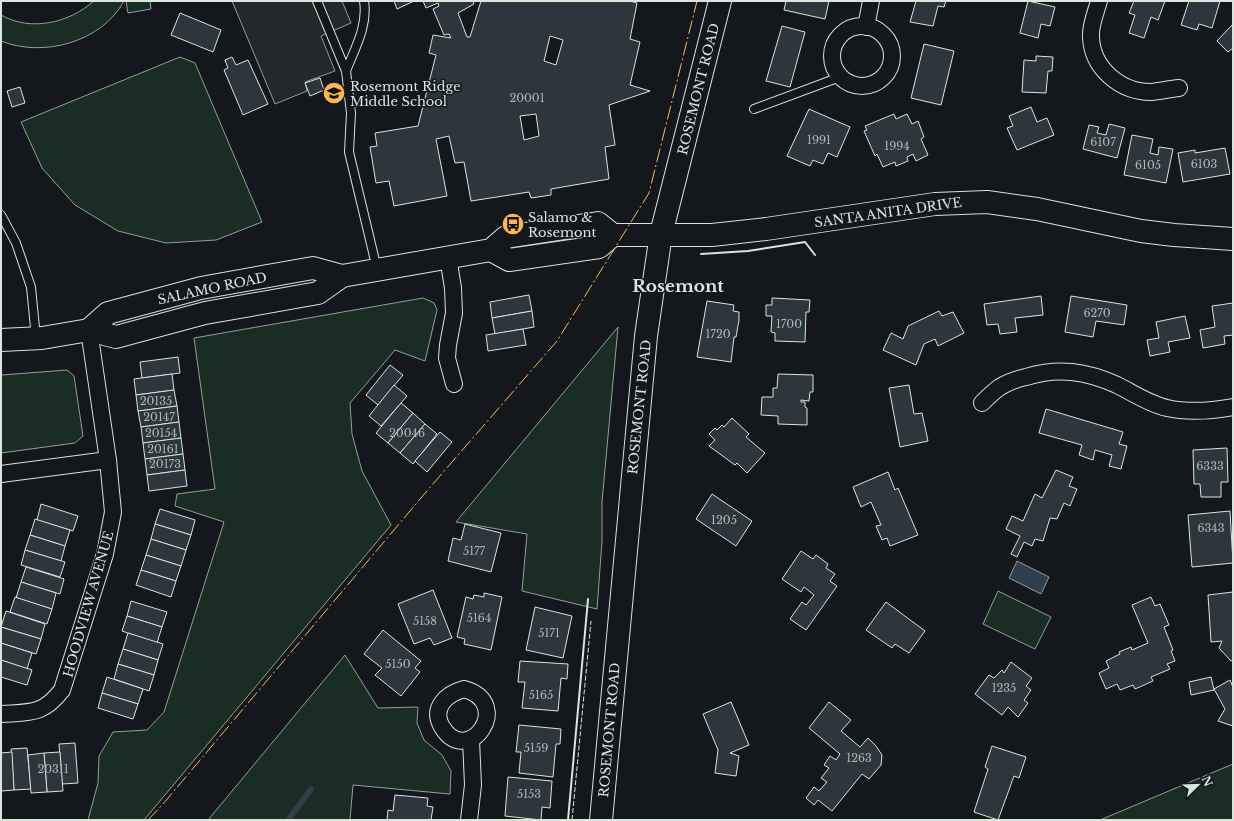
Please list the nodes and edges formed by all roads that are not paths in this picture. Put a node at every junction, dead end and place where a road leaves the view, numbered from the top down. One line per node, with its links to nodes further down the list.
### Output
1 (317, 1): 7 (lane)
2 (364, 1): 7 (lane)
3 (720, 1): 12 (main road, ROSEMONT ROAD)
4 (872, 1): 6 (street)
5 (1098, 1): 9 (street)
6 (866, 27): 8 (street); 8 (street)
7 (346, 71): 15 (lane)
8 (840, 77): 10 (lane)
9 (1179, 88)
10 (754, 109)
11 (1, 215): 17 (lane)
12 (661, 234): 13 (main road, SANTA ANITA DRIVE); 14 (main road, SALAMO ROAD); 27 (main road, ROSEMONT ROAD)
13 (1233, 239)
14 (448, 257): 15 (main road, SALAMO ROAD); 19 (street)
15 (377, 270): 16 (main road, SALAMO ROAD)
16 (89, 330): 17 (main road, SALAMO ROAD); 22 (street, HOODVIEW AVENUE)
17 (36, 338): 18 (main road, SALAMO ROAD)
18 (1, 340)
19 (454, 384)
20 (982, 402): 21 (street)
21 (1233, 407)
22 (108, 460): 23 (street); 24 (street, HOODVIEW AVENUE)
23 (1, 474)
24 (1, 714)
25 (471, 740): 26 (street)
26 (470, 820)
27 (601, 820)

